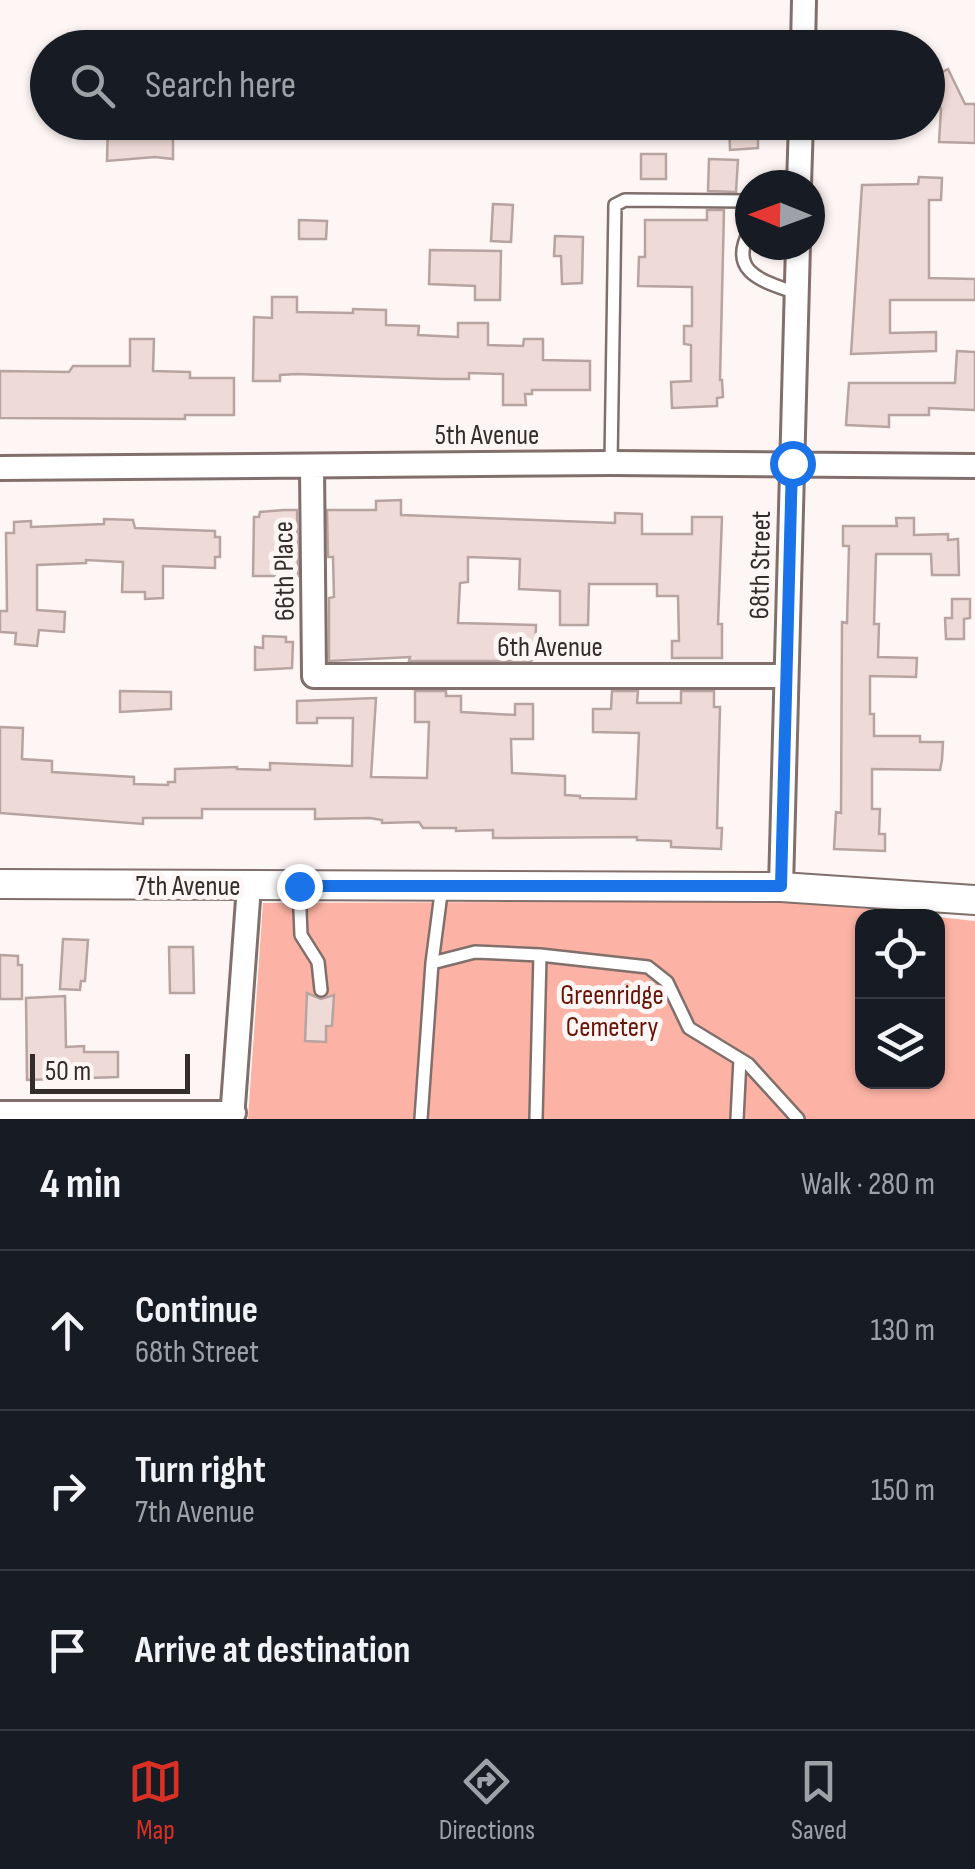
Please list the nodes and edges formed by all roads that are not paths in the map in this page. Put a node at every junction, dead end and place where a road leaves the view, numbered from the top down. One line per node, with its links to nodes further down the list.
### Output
1 (804, 0): 2 (street)
2 (803, 30)
3 (800, 140): 4 (street)
4 (799, 170)
5 (735, 201): 10 (lane)
6 (742, 260): 8 (lane)
7 (797, 260): 8 (street, 68th Street)
8 (796, 293): 9 (street, 68th Street)
9 (792, 463): 10 (street, 5th Avenue); 12 (street, 5th Avenue); 15 (street, 68th Street)
10 (610, 464): 11 (street, 5th Avenue)
11 (312, 466): 13 (street, 5th Avenue); 14 (street, 66th Place)
12 (975, 466)
13 (0, 468)
14 (314, 676): 15 (street, 6th Avenue)
15 (786, 676): 20 (street, 68th Street)
16 (0, 884): 17 (street, 7th Avenue)
17 (249, 886): 18 (street, 7th Avenue); 27 (street)
18 (299, 886): 19 (street, 7th Avenue); 24 (lane)
19 (442, 886): 20 (street, 7th Avenue); 23 (lane)
20 (781, 886): 21 (street, 7th Avenue)
21 (975, 900)
22 (540, 955): 23 (lane); 25 (lane); 29 (lane)
23 (432, 963): 28 (lane)
24 (321, 990)
25 (740, 1059): 30 (lane); 31 (lane)
26 (0, 1113): 27 (street)
27 (233, 1116)
28 (420, 1119)
29 (536, 1119)
30 (738, 1119)
31 (798, 1119)

